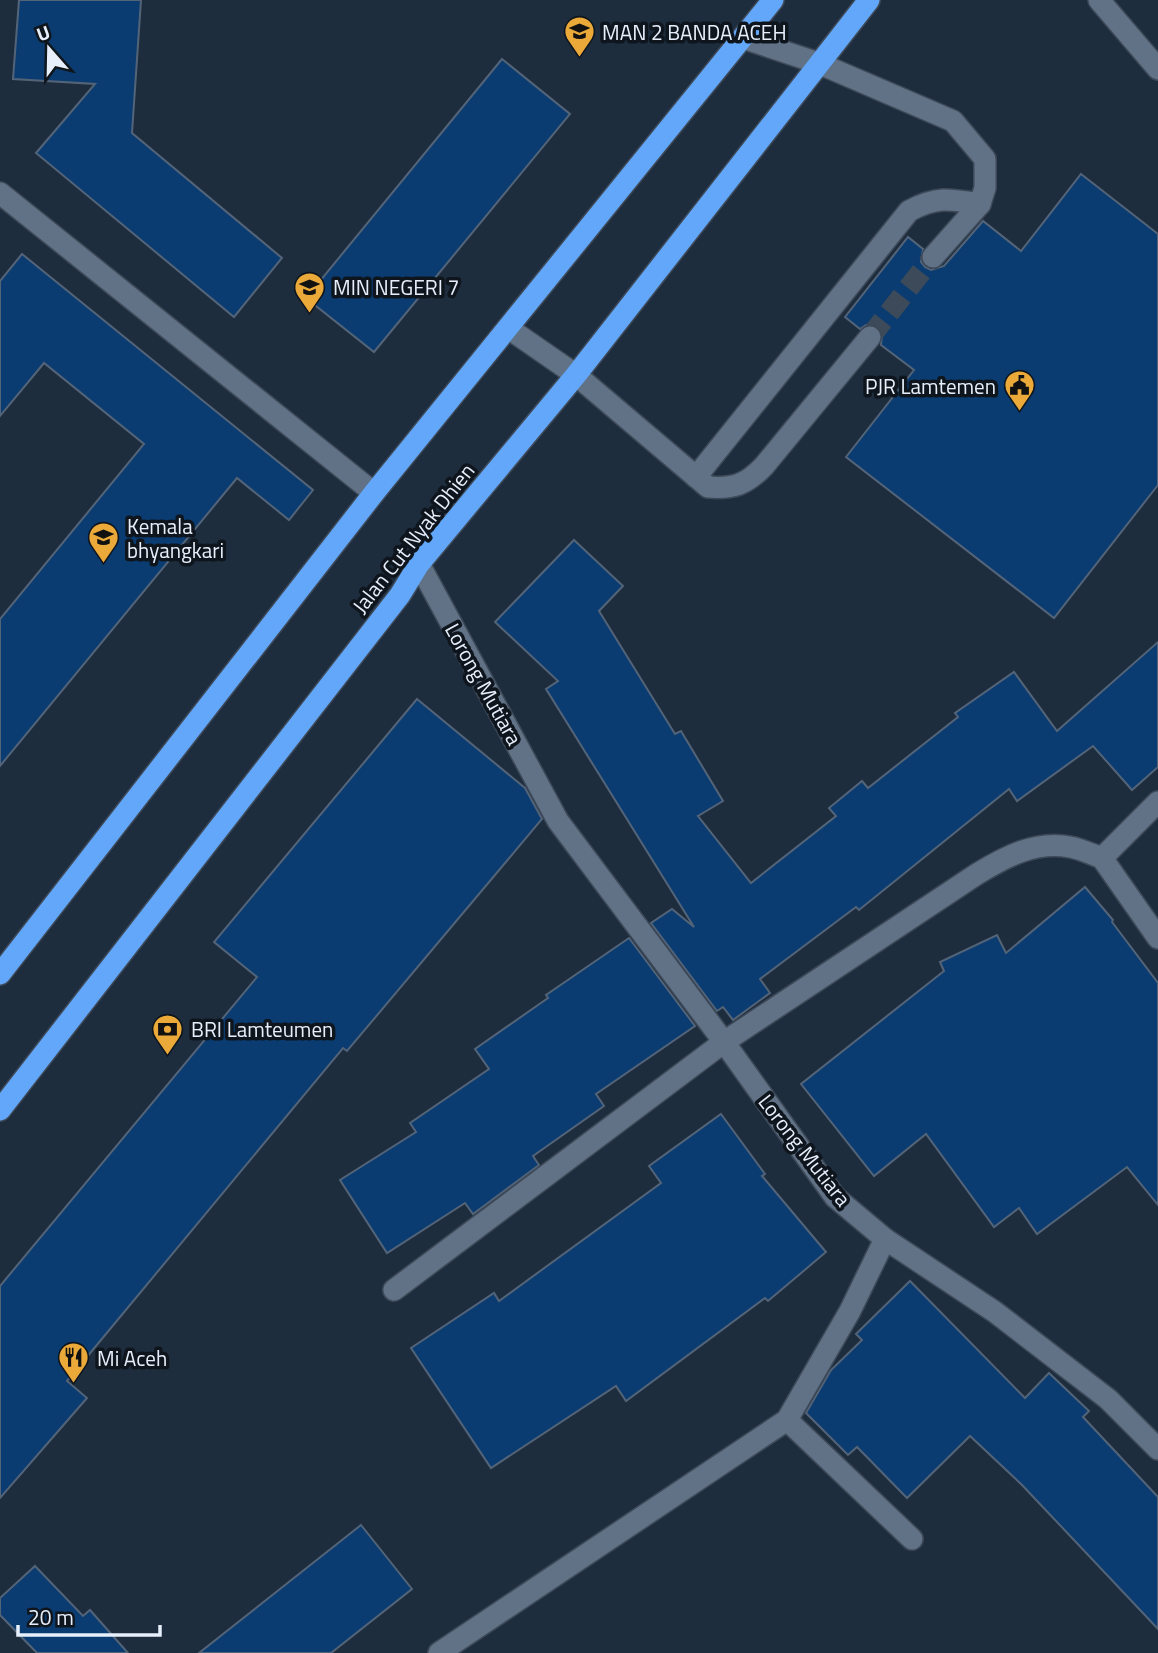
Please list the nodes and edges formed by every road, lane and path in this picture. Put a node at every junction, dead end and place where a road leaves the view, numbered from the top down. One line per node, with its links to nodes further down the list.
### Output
1 (773, 0): 4 (highway)
2 (869, 0): 5 (highway, Jalan Cut Nyak Dhien)
3 (1099, 0): 6 (street)
4 (743, 38): 5 (street); 10 (highway)
5 (818, 63): 8 (street); 12 (highway, Jalan Cut Nyak Dhien)
6 (1158, 69)
7 (0, 193): 14 (street)
8 (980, 204): 9 (street); 13 (street)
9 (933, 257)
10 (508, 328): 12 (street); 14 (highway)
11 (870, 337): 13 (street)
12 (576, 375): 13 (street); 15 (highway, Jalan Cut Nyak Dhien)
13 (696, 477)
14 (374, 493): 19 (highway)
15 (419, 564): 20 (street, Lorong Mutiara); 21 (highway, Jalan Cut Nyak Dhien)
16 (1158, 802): 17 (street)
17 (1102, 858): 18 (street); 20 (street)
18 (1158, 938)
19 (0, 974)
20 (724, 1042): 22 (street, Lorong Mutiara); 23 (street)
21 (0, 1110)
22 (885, 1240): 24 (street); 25 (street, Lorong Mutiara)
23 (394, 1290)
24 (787, 1420): 26 (street); 27 (street)
25 (1158, 1449)
26 (912, 1539)
27 (449, 1650)

